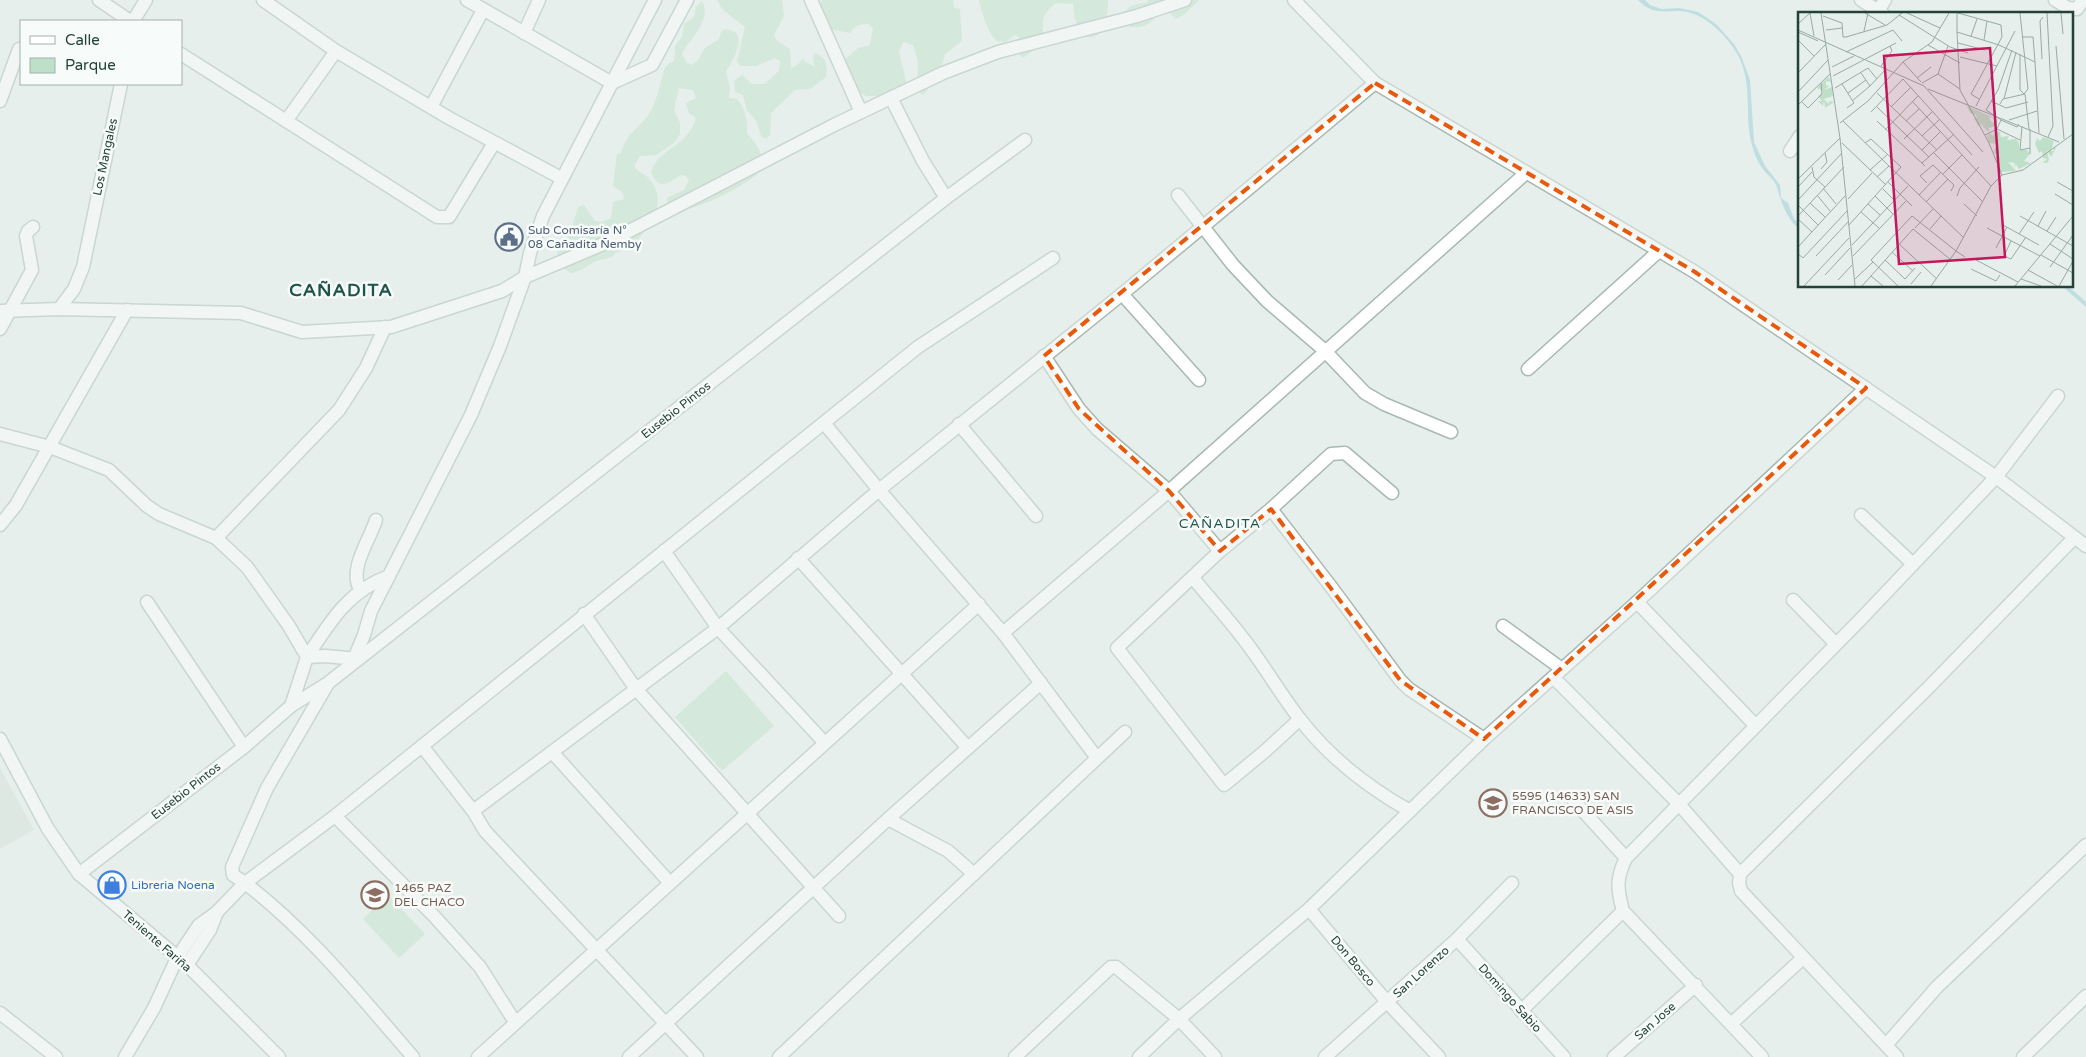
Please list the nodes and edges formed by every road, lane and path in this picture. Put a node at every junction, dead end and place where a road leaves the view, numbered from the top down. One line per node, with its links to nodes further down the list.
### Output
1 (99, 0): 16 (street)
2 (146, 0): 17 (street)
3 (263, 0): 20 (street)
4 (467, 0): 14 (street)
5 (539, 0): 18 (street)
6 (655, 0): 22 (street)
7 (687, 0): 22 (street)
8 (811, 0): 28 (street)
9 (1185, 0): 25 (street)
10 (1294, 0): 23 (street)
11 (1861, 0): 15 (street)
12 (2055, 0): 13 (street)
13 (2083, 0)
14 (483, 10): 18 (street); 27 (street)
15 (1880, 10)
16 (130, 20)
17 (133, 20)
18 (524, 33): 22 (street)
19 (19, 49): 26 (street)
20 (336, 51): 27 (street); 29 (street)
21 (182, 55): 29 (street)
22 (612, 83): 35 (street)
23 (1375, 83): 34 (street); 38 (street)
24 (121, 85): 44 (street, Los Mangales)
25 (891, 98): 28 (street); 37 (street)
26 (0, 101)
27 (432, 107): 32 (street)
28 (861, 112): 42 (street)
29 (286, 121): 32 (street)
30 (1798, 139): 33 (street)
31 (1025, 140): 37 (street, Eusebio Pintos)
32 (494, 143): 35 (street)
33 (1790, 151)
34 (1526, 173): 40 (street); 49 (street)
35 (561, 178): 42 (street)
36 (1178, 195): 38 (street)
37 (946, 198): 89 (street, Eusebio Pintos)
38 (1202, 226): 43 (street); 49 (street)
39 (33, 227): 46 (street)
40 (1659, 251): 51 (street); 53 (street)
41 (1053, 258): 55 (street)
42 (525, 277): 47 (street); 76 (street)
43 (1122, 294): 50 (street); 52 (street)
44 (59, 309): 45 (street); 46 (street)
45 (127, 310): 47 (street); 59 (street)
46 (5, 311): 48 (street)
47 (386, 327): 69 (street)
48 (0, 328)
49 (1324, 350): 57 (street); 62 (street)
50 (1044, 356): 56 (street); 62 (street)
51 (1528, 369)
52 (1199, 380)
53 (1866, 388): 60 (street); 81 (street)
54 (2058, 396): 60 (street)
55 (824, 423): 61 (street); 72 (street)
56 (958, 424): 61 (street); 66 (street)
57 (1451, 432)
58 (0, 434): 59 (street)
59 (50, 447): 68 (street); 69 (street)
60 (1996, 477): 70 (street); 75 (street)
61 (879, 490): 74 (street); 82 (street)
62 (1169, 491): 73 (street); 86 (street)
63 (1392, 492): 64 (street)
64 (1271, 509): 73 (street); 100 (street)
65 (1860, 515): 75 (street)
66 (1036, 516)
67 (376, 520): 78 (street)
68 (0, 525)
69 (216, 538): 88 (street)
70 (2074, 538): 71 (street); 118 (street)
71 (2086, 546)
72 (664, 551): 83 (street); 85 (street)
73 (1220, 551): 77 (street)
74 (798, 558): 85 (street); 90 (street)
75 (1913, 564): 87 (street)
76 (389, 576): 78 (street); 89 (street)
77 (1193, 578): 96 (street); 96 (street)
78 (360, 589): 88 (street)
79 (1793, 600): 87 (street)
80 (147, 602): 103 (street)
81 (1637, 602): 91 (street); 97 (street)
82 (979, 604): 86 (street); 90 (street)
83 (584, 614): 94 (street); 102 (street)
84 (1503, 626): 91 (street)
85 (718, 628): 94 (street); 101 (street)
86 (1003, 633): 93 (street)
87 (1836, 644): 97 (street)
88 (307, 657): 89 (street); 95 (street)
89 (356, 659): 92 (street, Eusebio Pintos)
90 (902, 673): 101 (street); 104 (street)
91 (1558, 674): 100 (street); 108 (street)
92 (328, 682): 95 (street, Eusebio Pintos); 119 (street)
93 (1041, 684): 104 (street); 106 (street)
94 (636, 689): 105 (street); 111 (street)
95 (291, 706): 103 (street, Eusebio Pintos)
96 (1300, 719): 110 (street)
97 (1755, 725): 108 (street)
98 (1125, 732): 106 (street)
99 (0, 738): 116 (street, Teniente Fariña)
100 (1484, 739): 110 (street)
101 (824, 742): 111 (street)
102 (422, 746): 109 (street); 112 (street)
103 (244, 747): 116 (street, Eusebio Pintos)
104 (968, 748): 113 (street)
105 (552, 752): 109 (street); 120 (street)
106 (1096, 758): 117 (street)
107 (1574, 802): 115 (street)
108 (1678, 803): 115 (street); 118 (street)
109 (472, 811): 127 (street)
110 (1410, 811): 123 (street)
111 (748, 813): 120 (street); 122 (street)
112 (335, 816): 119 (street); 136 (street)
113 (888, 819): 117 (street); 122 (street)
114 (2086, 845): 139 (street)
115 (1626, 858): 124 (street)
116 (79, 874): 129 (street, Teniente Fariña)
117 (974, 874): 147 (street)
118 (1740, 874): 128 (street)
119 (245, 883): 129 (street); 143 (street)
120 (670, 883): 127 (street)
121 (1512, 883): 126 (street, San Lorenzo)
122 (814, 888): 125 (street); 138 (street)
123 (1308, 909): 132 (street, Don Bosco); 135 (street)
124 (1624, 911): 130 (street); 133 (street)
125 (839, 916)
126 (1457, 939): 132 (street, San Lorenzo); 133 (street, Domingo Sabio)
127 (597, 951): 136 (street); 138 (street)
128 (1803, 958): 137 (street); 139 (street)
129 (182, 962): 140 (street); 142 (street, Teniente Fariña)
130 (1696, 985): 137 (street); 154 (street, San Jose)
131 (2086, 996): 157 (street)
132 (1387, 1002): 151 (street, San Lorenzo); 152 (street, Don Bosco)
133 (1522, 1011): 153 (street, Domingo Sabio)
134 (0, 1012): 141 (street)
135 (1179, 1018): 148 (street); 149 (street); 150 (street)
136 (515, 1022): 144 (street)
137 (1732, 1023): 155 (street)
138 (665, 1025): 145 (street); 146 (street)
139 (1886, 1045): 156 (street)
140 (129, 1056)
141 (56, 1057)
142 (279, 1057)
143 (412, 1057)
144 (478, 1057)
145 (630, 1057)
146 (696, 1057)
147 (779, 1057)
148 (1014, 1057)
149 (1139, 1057)
150 (1215, 1057)
151 (1326, 1057)
152 (1438, 1057)
153 (1564, 1057)
154 (1614, 1057)
155 (1762, 1057)
156 (1897, 1057)
157 (2023, 1057)

